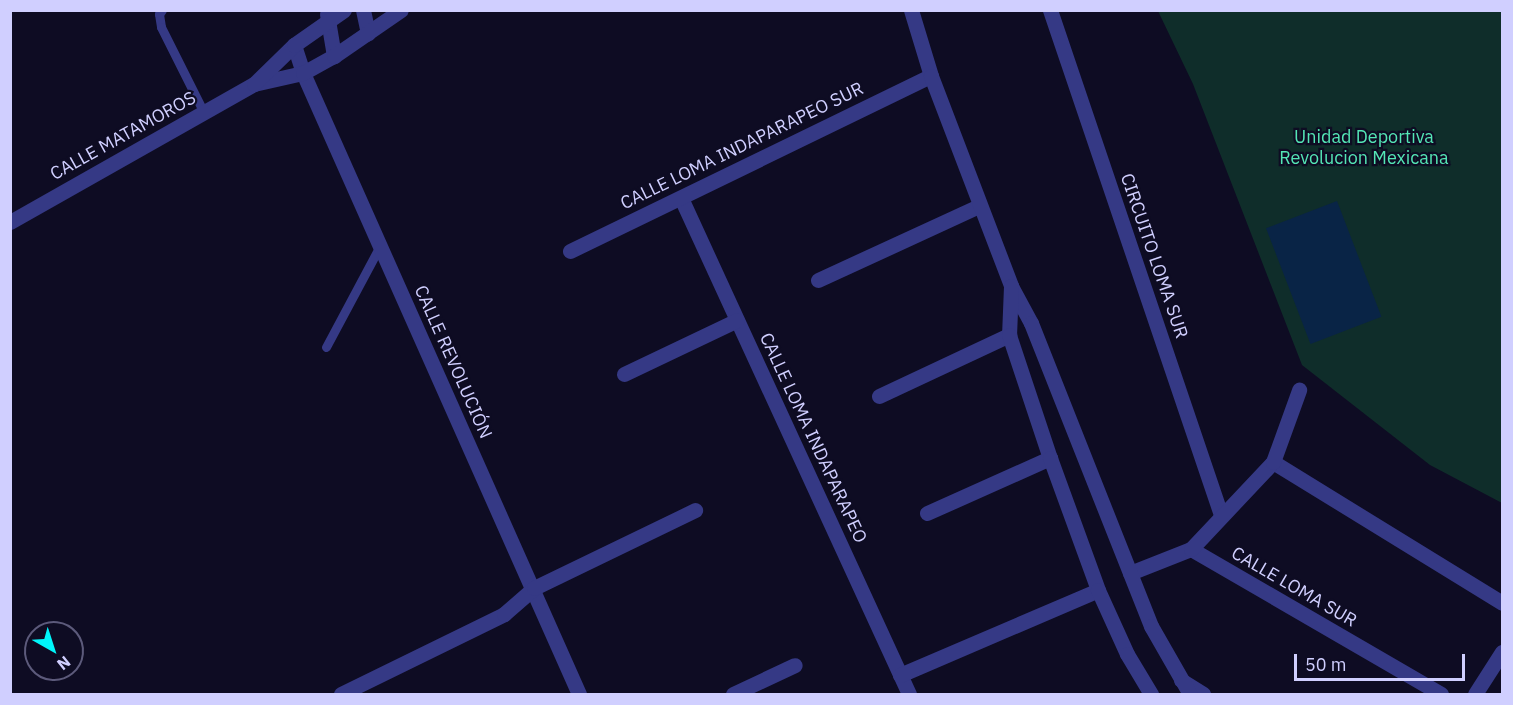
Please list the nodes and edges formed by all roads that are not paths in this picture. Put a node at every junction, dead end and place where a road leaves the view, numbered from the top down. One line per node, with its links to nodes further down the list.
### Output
1 (162, 10): 14 (lane)
2 (344, 10): 7 (street, CALLE MATAMOROS)
3 (363, 10): 8 (street)
4 (401, 10): 8 (street, CALLE MATAMOROS)
5 (911, 10): 12 (street)
6 (1050, 10): 32 (street, CIRCUITO LOMA SUR)
7 (327, 16): 9 (street, CALLE MATAMOROS); 10 (street)
8 (368, 33): 10 (street, CALLE MATAMOROS)
9 (294, 45): 11 (street, CALLE REVOLUCIÓN); 13 (street, CALLE MATAMOROS)
10 (334, 56): 11 (street, CALLE MATAMOROS)
11 (303, 73): 13 (street, CALLE MATAMOROS); 18 (street, CALLE REVOLUCIÓN)
12 (931, 76): 15 (street, CALLE LOMA INDAPARAPEO SUR); 16 (street)
13 (254, 84): 14 (street, CALLE MATAMOROS)
14 (204, 113): 17 (street, CALLE MATAMOROS)
15 (681, 198): 19 (street, CALLE LOMA INDAPARAPEO SUR); 22 (street, CALLE LOMA INDAPARAPEO)
16 (979, 206): 20 (street); 21 (street)
17 (10, 222)
18 (380, 246): 24 (lane); 35 (street, CALLE REVOLUCIÓN)
19 (570, 251)
20 (818, 280)
21 (1011, 286): 23 (street); 34 (street)
22 (737, 320): 25 (street); 40 (street, CALLE LOMA INDAPARAPEO)
23 (1009, 335): 27 (street); 28 (street)
24 (326, 347)
25 (624, 374)
26 (1299, 390): 29 (street)
27 (879, 396)
28 (1050, 458): 31 (street); 36 (street)
29 (1273, 462): 32 (street); 37 (street)
30 (695, 510): 35 (street)
31 (927, 513)
32 (1221, 515): 33 (street)
33 (1191, 549): 34 (street); 49 (street, CALLE LOMA SUR)
34 (1130, 573): 41 (street)
35 (534, 588): 42 (street); 43 (street, CALLE REVOLUCIÓN)
36 (1098, 590): 40 (street); 46 (street)
37 (1503, 603)
38 (1503, 652): 50 (street)
39 (795, 665): 44 (street)
40 (900, 675): 45 (street, CALLE LOMA INDAPARAPEO)
41 (1179, 679): 47 (street); 48 (street)
42 (341, 694)
43 (579, 694)
44 (733, 694)
45 (909, 694)
46 (1151, 694)
47 (1190, 694)
48 (1203, 694)
49 (1441, 694)
50 (1475, 694)

